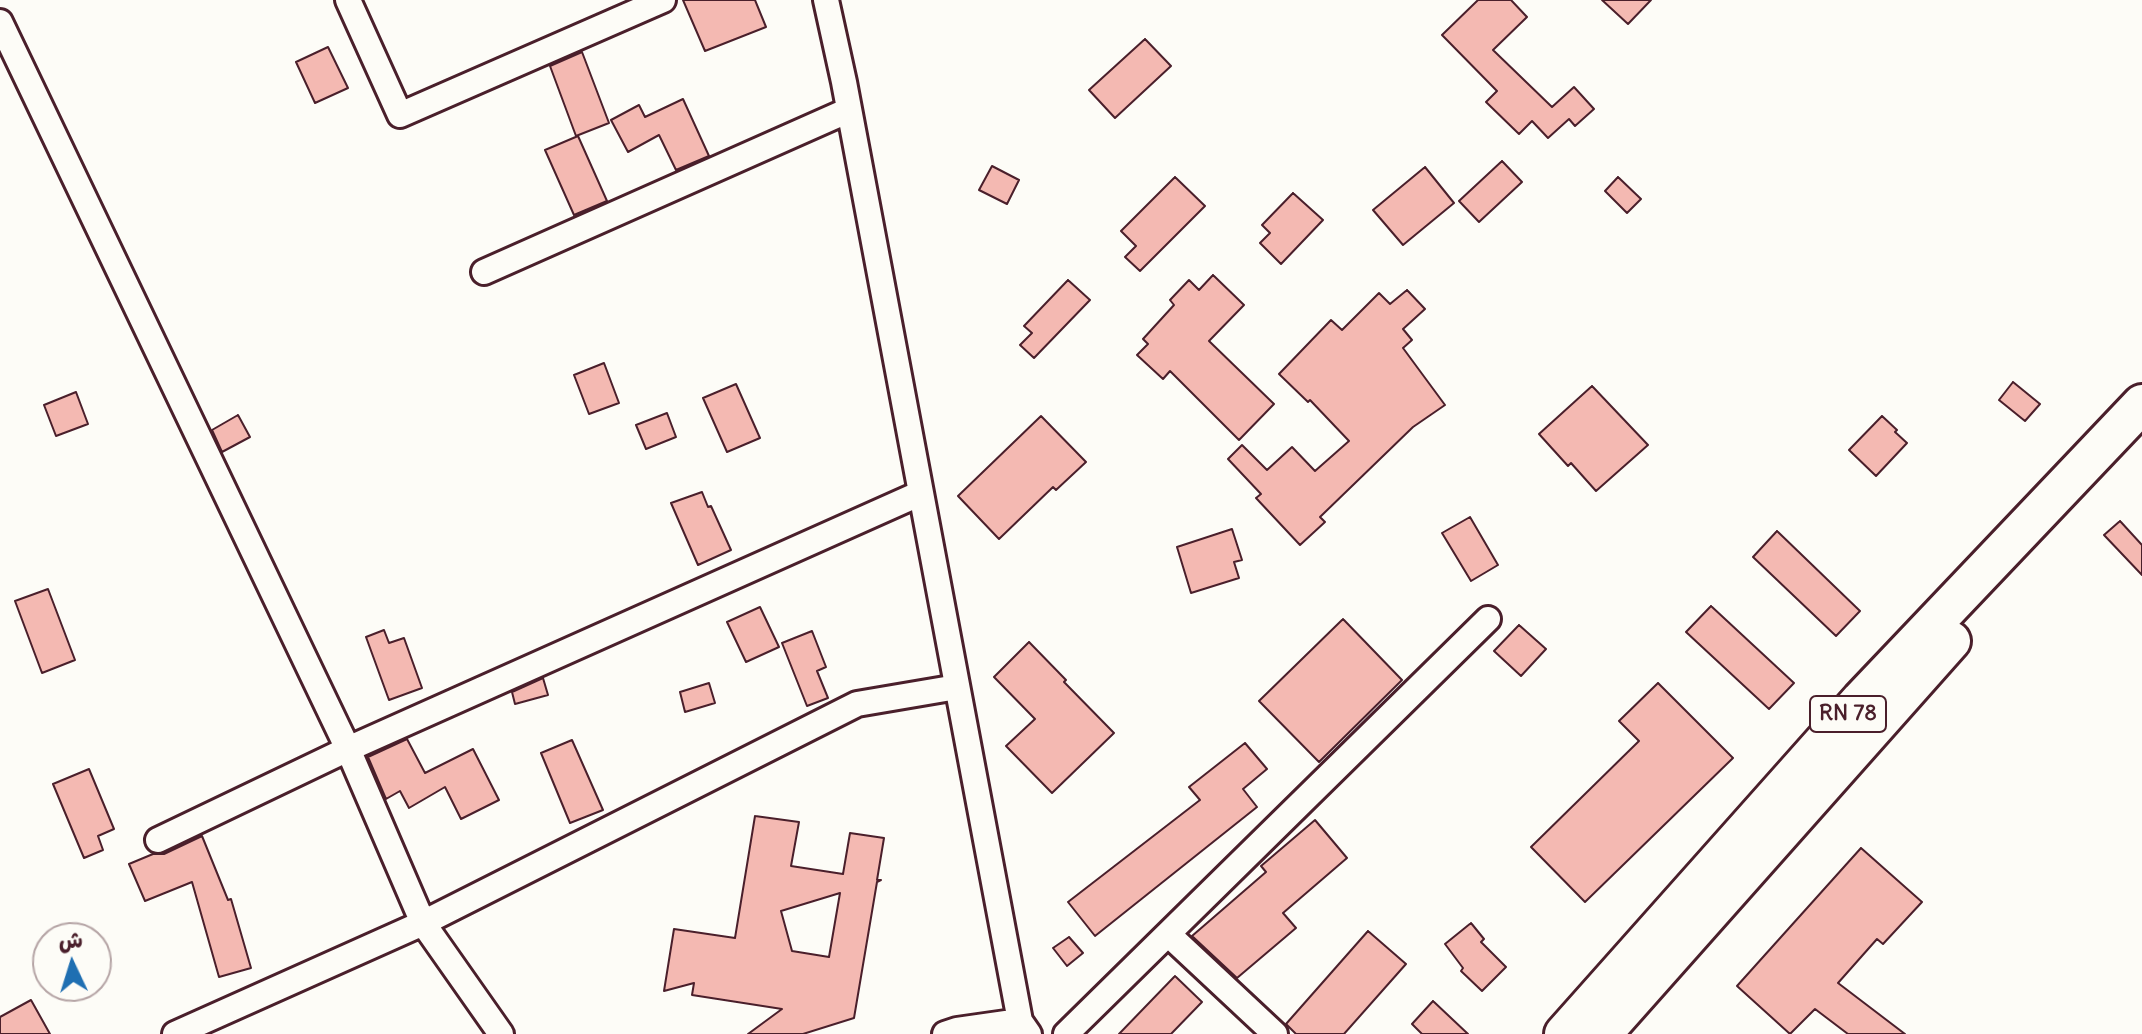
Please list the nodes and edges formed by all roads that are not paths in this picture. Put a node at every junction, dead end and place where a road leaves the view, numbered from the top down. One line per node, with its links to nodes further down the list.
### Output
1 (348, 0): 2 (street)
2 (663, 0)
3 (826, 0): 5 (street)
4 (0, 22): 12 (street)
5 (849, 110): 6 (street); 9 (street)
6 (484, 272)
7 (2142, 404): 22 (main road, RN 78)
8 (2142, 438): 23 (main road, RN 78)
9 (921, 493): 11 (street); 12 (street)
10 (1488, 619): 15 (street)
11 (957, 687): 14 (street); 16 (street)
12 (348, 749): 13 (street); 14 (street)
13 (158, 840)
14 (423, 923): 17 (street); 18 (street)
15 (1168, 934): 20 (street); 21 (street)
16 (1025, 1028): 19 (street)
17 (175, 1034)
18 (501, 1034)
19 (945, 1034)
20 (1066, 1034)
21 (1275, 1034)
22 (1564, 1034)
23 (1602, 1034)

